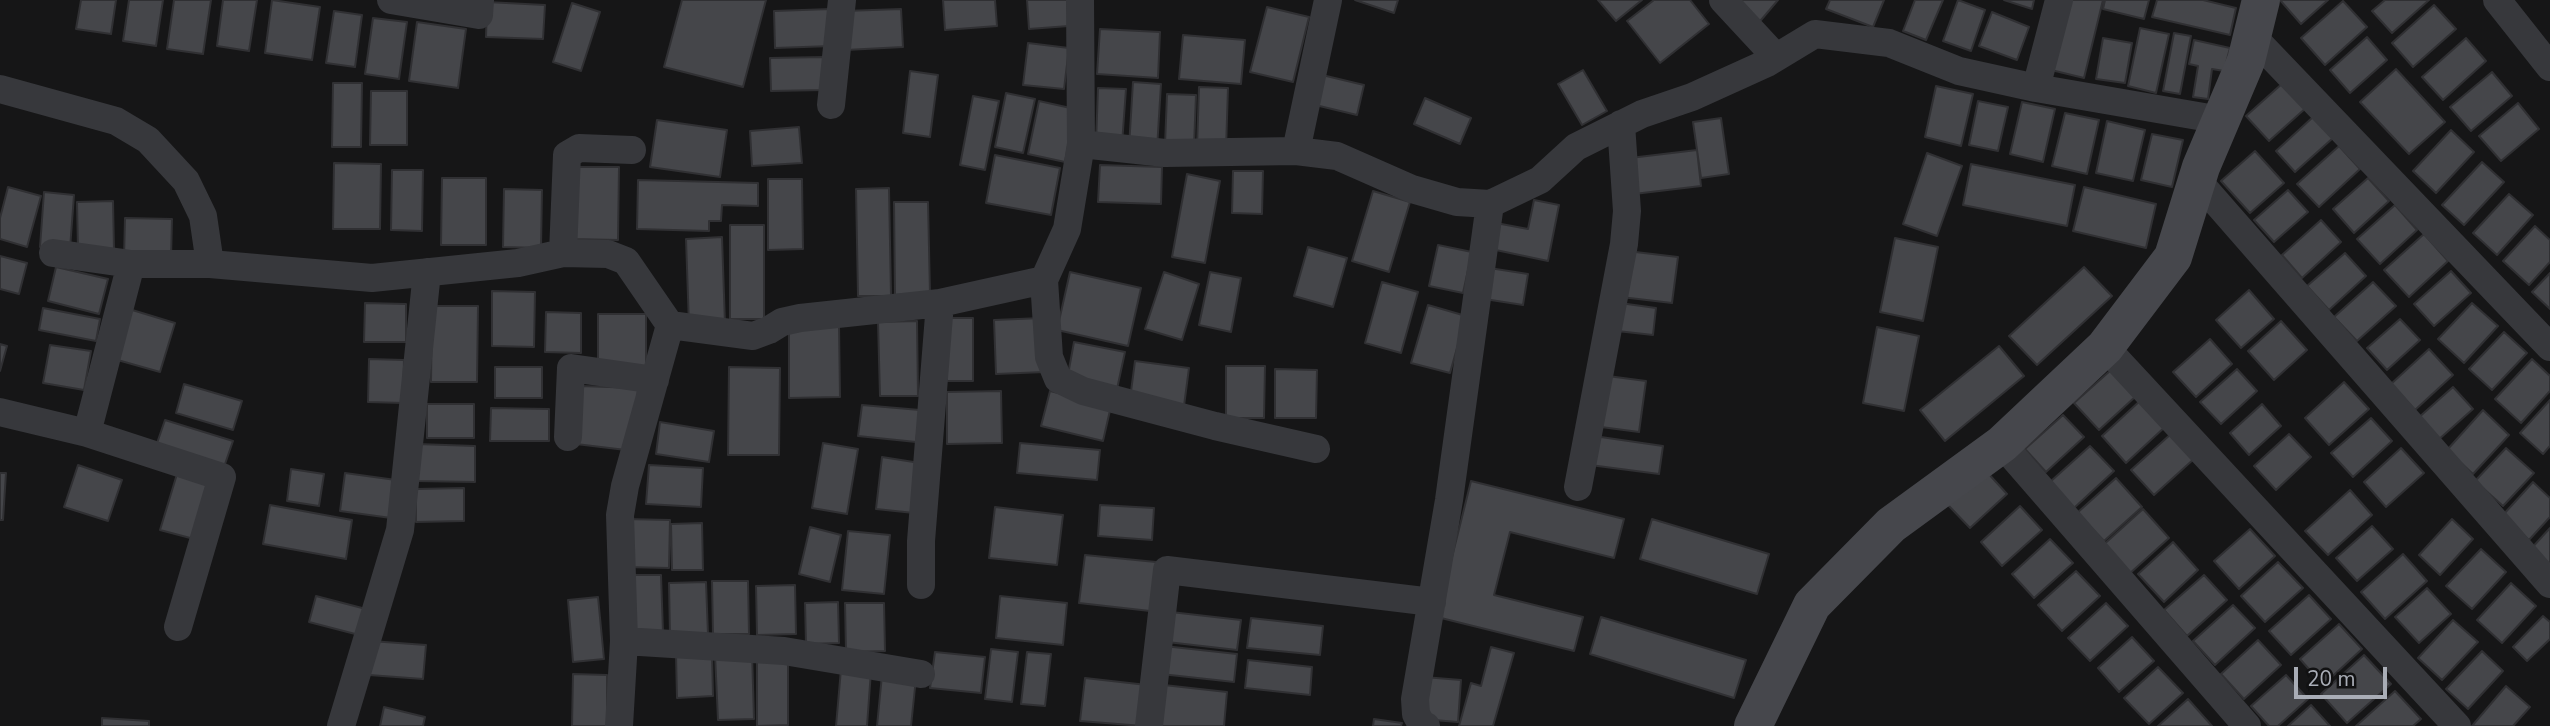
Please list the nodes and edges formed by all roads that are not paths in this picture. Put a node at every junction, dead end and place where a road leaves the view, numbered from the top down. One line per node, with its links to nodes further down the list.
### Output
1 (391, 0): 2 (street)
2 (480, 0)
3 (842, 0): 14 (street)
4 (1080, 0): 17 (street)
5 (1328, 0): 19 (street)
6 (1723, 0): 10 (street)
7 (2059, 0): 12 (street)
8 (2497, 0): 11 (street)
9 (2256, 18): 15 (street); 31 (street)
10 (1775, 56): 12 (street); 16 (street)
11 (2550, 67)
12 (2036, 88): 15 (street)
13 (0, 89): 25 (street)
14 (831, 105)
15 (2221, 120): 20 (street)
16 (1621, 124): 21 (street); 38 (street)
17 (1081, 144): 19 (street); 27 (street)
18 (632, 150): 23 (street)
19 (1296, 151): 21 (street)
20 (2197, 180): 30 (street); 39 (street)
21 (1490, 204): 41 (street)
22 (53, 253): 24 (street)
23 (564, 253): 26 (street); 29 (street)
24 (131, 264): 25 (street); 34 (street)
25 (210, 264): 26 (street)
26 (428, 272): 45 (street)
27 (1044, 280): 28 (street); 37 (street)
28 (940, 303): 29 (street); 40 (street)
29 (670, 325): 32 (street)
30 (2105, 347): 36 (street); 51 (street)
31 (2550, 347)
32 (655, 380): 35 (street); 43 (street)
33 (0, 412): 34 (street)
34 (88, 433): 42 (street)
35 (568, 437)
36 (2002, 444): 49 (street); 50 (street)
37 (1316, 449)
38 (1578, 487)
39 (2550, 584)
40 (921, 585)
41 (1432, 602): 47 (street); 48 (street)
42 (178, 627)
43 (624, 641): 44 (street); 46 (street)
44 (921, 674)
45 (341, 726)
46 (619, 726)
47 (1149, 726)
48 (1426, 726)
49 (1753, 726)
50 (2247, 726)
51 (2457, 726)

